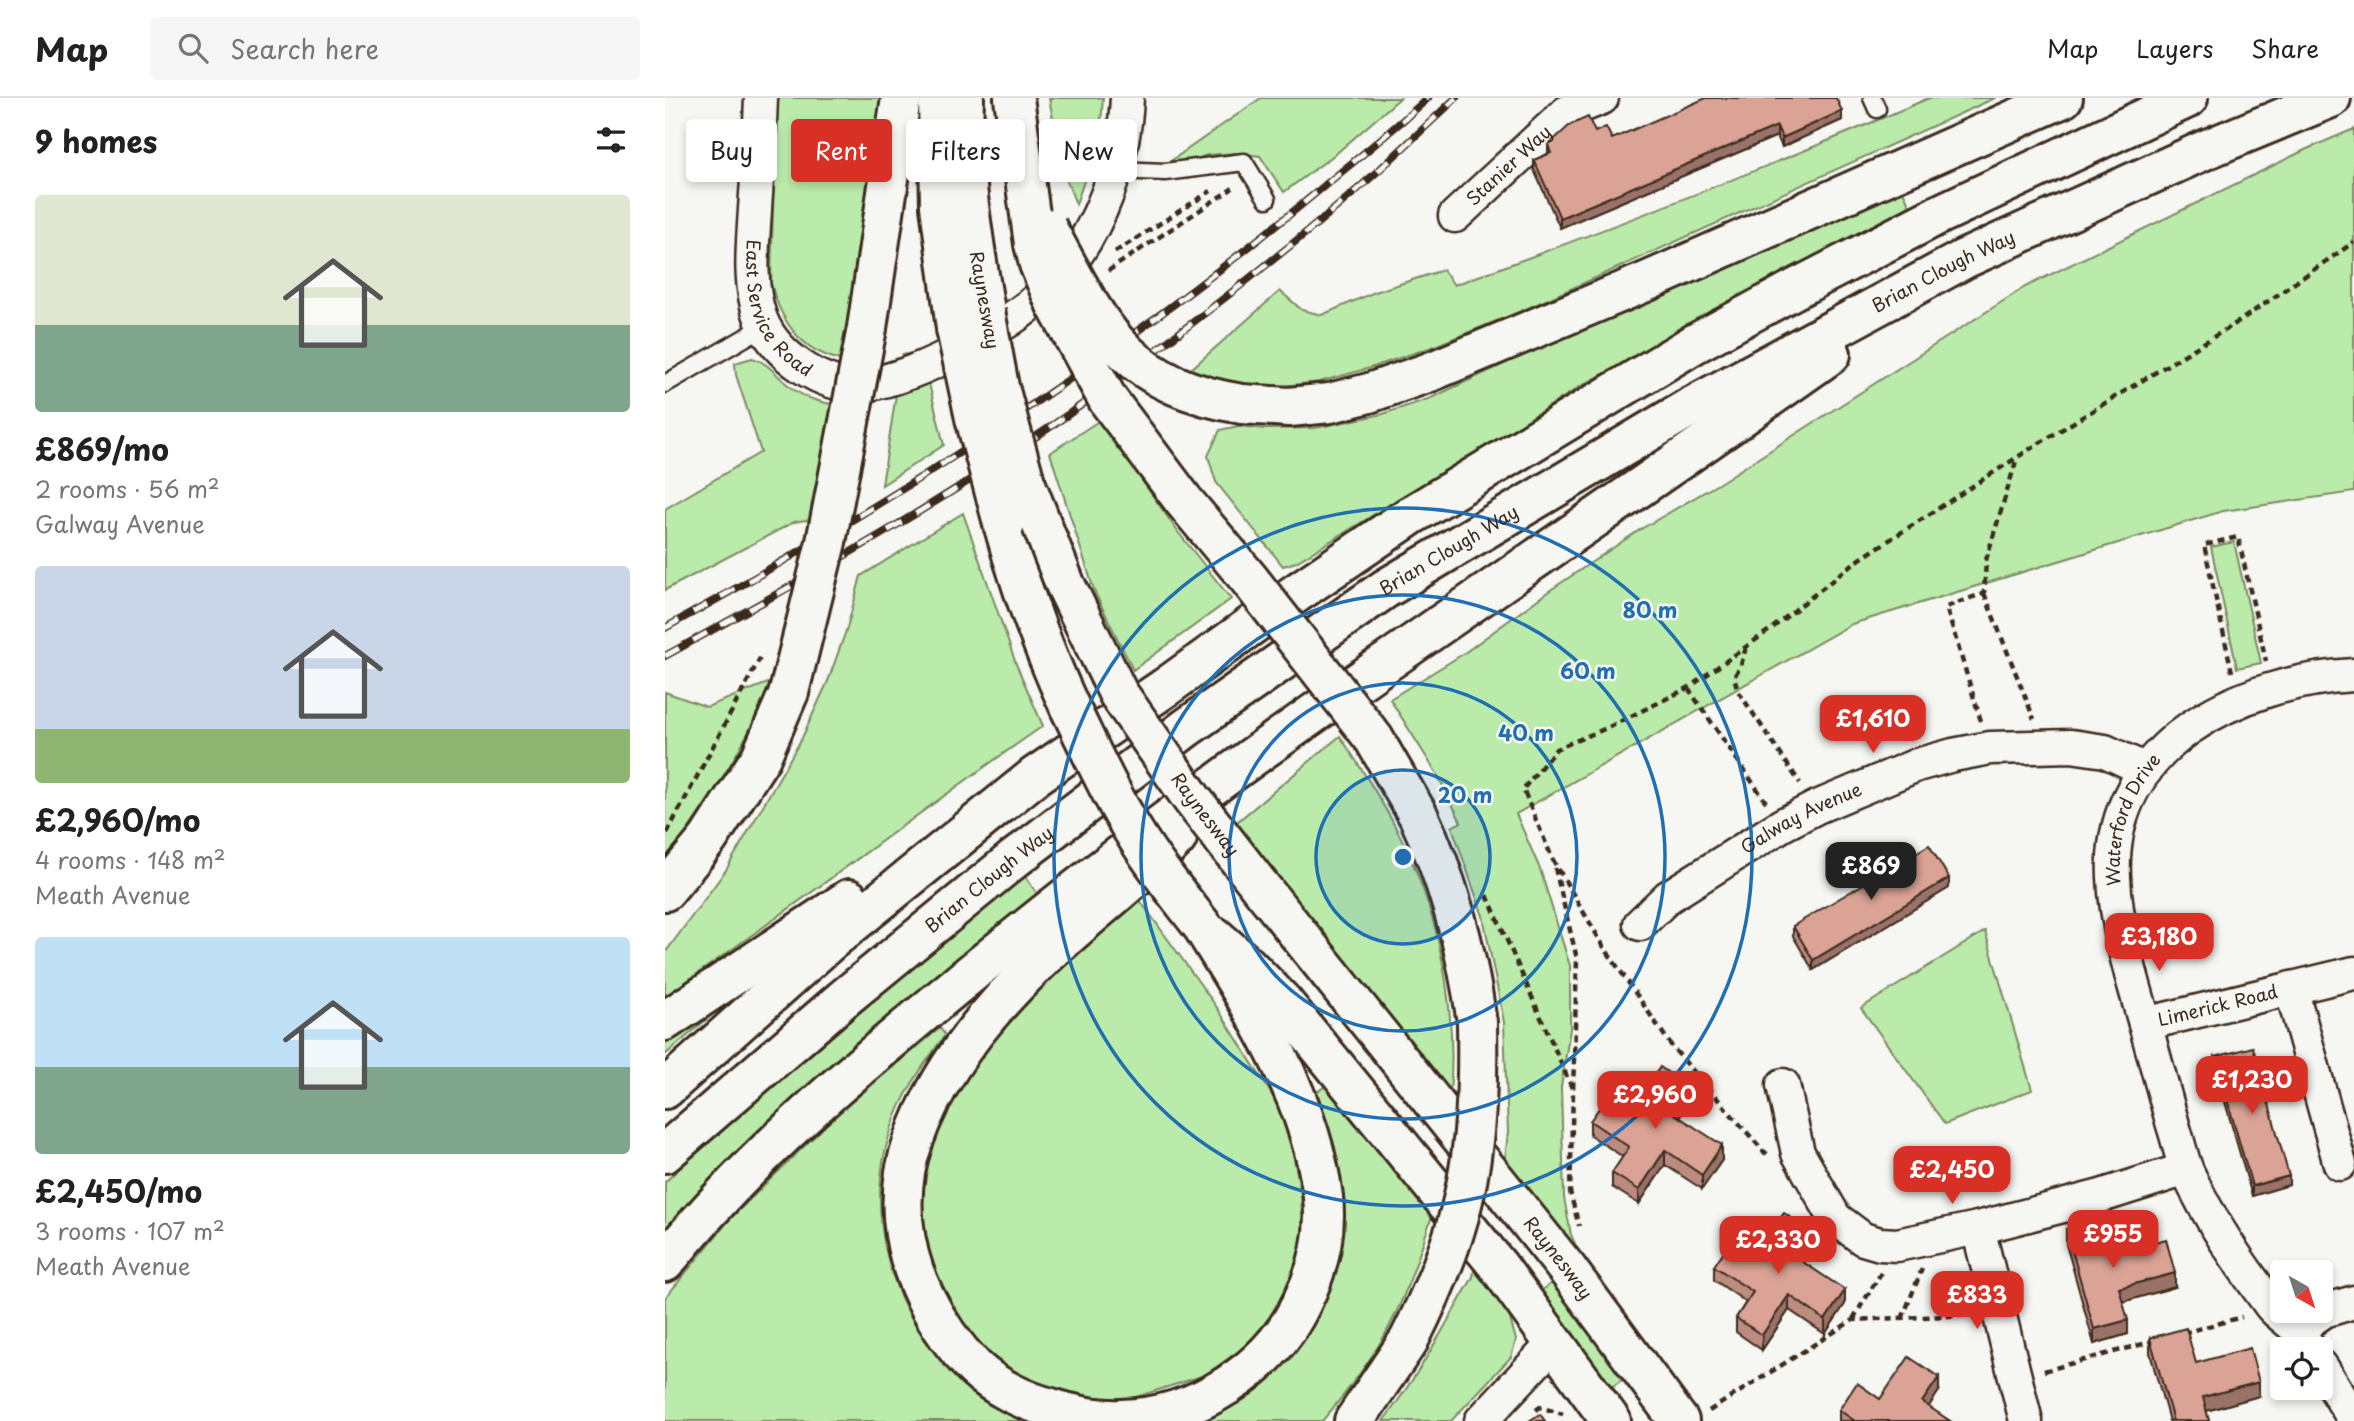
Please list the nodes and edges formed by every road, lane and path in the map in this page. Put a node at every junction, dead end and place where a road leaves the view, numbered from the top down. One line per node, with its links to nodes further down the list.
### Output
1 (761, 98): 23 (street, East Service Road)
2 (901, 98): 44 (main road, bridge)
3 (938, 98): 24 (main road, Raynesway)
4 (964, 98): 24 (main road, Raynesway)
5 (1014, 98): 19 (main road)
6 (1127, 98): 11 (street, East Service Road)
7 (1602, 98): 17 (street, Stanier Way)
8 (2063, 98): 19 (main road, bridge)
9 (2188, 98): 38 (main road)
10 (2331, 98): 21 (main road, Brian Clough Way)
11 (1126, 119)
12 (1137, 171): 16 (lane)
13 (1227, 180): 22 (path)
14 (1111, 182): 18 (street, East Service Road)
15 (1216, 187): 18 (path)
16 (1267, 199)
17 (1455, 216)
18 (1090, 229): 24 (street, East Service Road)
19 (1039, 234): 81 (main road, bridge)
20 (2354, 242): 26 (path)
21 (1964, 259): 35 (main road); 55 (main road, Brian Clough Way)
22 (1103, 274)
23 (765, 326): 24 (street, East Service Road); 25 (lane)
24 (974, 326): 46 (main road, Raynesway, bridge); 79 (main road, Raynesway, bridge)
25 (665, 384)
26 (2017, 458): 27 (path); 28 (path)
27 (1984, 593): 34 (path); 36 (path)
28 (1746, 647): 31 (path); 39 (path)
29 (766, 648): 41 (path)
30 (2354, 675): 32 (street, Waterford Drive)
31 (1688, 688): 40 (path); 42 (path)
32 (2272, 689): 33 (street, Waterford Drive); 33 (path)
33 (2239, 701): 37 (street, Waterford Drive)
34 (2045, 746): 36 (street, Galway Avenue); 37 (street, Galway Avenue)
35 (1266, 747): 46 (main road); 62 (main road)
36 (1990, 748): 39 (street, Galway Avenue)
37 (2146, 770): 50 (street, Waterford Drive)
38 (1034, 777): 49 (main road); 52 (main road)
39 (1817, 807): 40 (street, Galway Avenue)
40 (1782, 825): 45 (street, Galway Avenue)
41 (665, 836)
42 (1553, 860): 53 (path); 54 (path)
43 (1483, 887): 53 (path)
44 (665, 891)
45 (1640, 924)
46 (1203, 927): 74 (main road, Raynesway)
47 (2354, 973): 48 (street, Limerick Road)
48 (2291, 988): 50 (street, Limerick Road); 56 (street, Limerick Road)
49 (665, 1021)
50 (2145, 1024): 57 (street, Waterford Drive)
51 (1783, 1085): 54 (street)
52 (665, 1089)
53 (1574, 1092): 59 (path)
54 (1793, 1128): 61 (street)
55 (665, 1153)
56 (2340, 1164)
57 (2186, 1169): 58 (street); 64 (street, Waterford Drive)
58 (1977, 1228): 60 (street); 66 (street)
59 (1581, 1234)
60 (1934, 1238): 61 (street); 67 (path)
61 (1898, 1245): 68 (path)
62 (665, 1262)
63 (2354, 1303): 72 (street)
64 (2270, 1304)
65 (2270, 1309): 70 (path)
66 (1999, 1311): 67 (path); 75 (street)
67 (1902, 1319): 68 (path)
68 (1853, 1320): 79 (path)
69 (2287, 1323): 71 (street, Waterford Drive)
70 (2170, 1336)
71 (2300, 1337)
72 (2305, 1337)
73 (2157, 1340): 75 (path)
74 (1554, 1343): 82 (street); 83 (main road, Raynesway)
75 (2016, 1378): 84 (street)
76 (2333, 1385): 80 (street)
77 (1530, 1414): 78 (path)
78 (1570, 1417)
79 (1692, 1417)
80 (2354, 1419)
81 (1354, 1421)
82 (1481, 1421)
83 (1611, 1421)
84 (2026, 1421)

